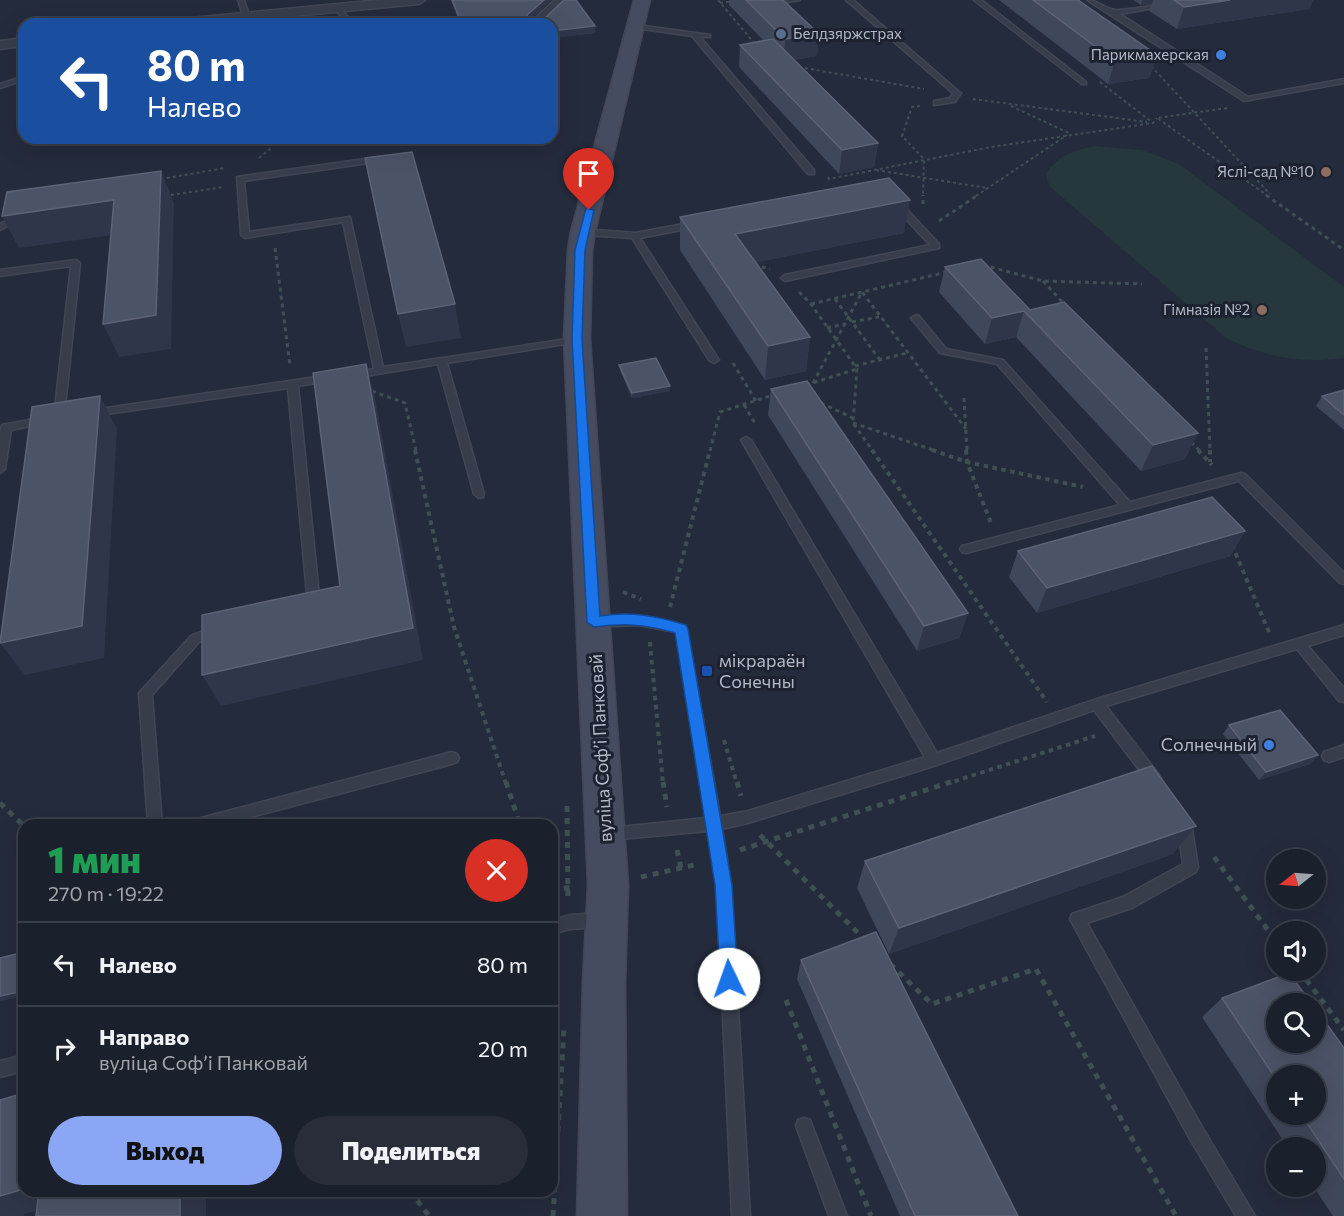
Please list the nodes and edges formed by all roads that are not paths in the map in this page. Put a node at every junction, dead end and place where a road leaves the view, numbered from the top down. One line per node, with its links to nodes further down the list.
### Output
1 (241, 0): 16 (lane)
2 (262, 0): 15 (street)
3 (419, 0): 13 (street)
4 (562, 0): 19 (street)
5 (642, 0): 20 (main road, вуліца Софʼі Панковай)
6 (797, 0): 12 (lane)
7 (849, 0): 25 (lane)
8 (966, 0): 9 (lane)
9 (977, 0): 29 (lane)
10 (1090, 0): 14 (lane)
11 (1196, 0): 14 (lane)
12 (784, 2)
13 (338, 9): 15 (street); 18 (lane)
14 (1114, 13): 28 (lane)
15 (264, 14): 17 (street)
16 (247, 18)
17 (253, 18)
18 (346, 18)
19 (542, 18)
20 (637, 27): 21 (lane); 38 (main road, вуліца Софʼі Панковай)
21 (694, 34): 22 (lane); 33 (lane)
22 (708, 36)
23 (18, 43): 24 (street)
24 (0, 45)
25 (931, 70): 26 (lane); 31 (lane)
26 (921, 72)
27 (18, 80): 30 (lane)
28 (1344, 81)
29 (1084, 83)
30 (0, 86)
31 (937, 102)
32 (388, 158): 46 (lane)
33 (811, 172)
34 (889, 196): 41 (lane)
35 (27, 216): 37 (lane)
36 (705, 223): 39 (lane)
37 (0, 227)
38 (583, 232): 39 (lane); 43 (main road, вуліца Софʼі Панковай)
39 (635, 236): 44 (lane)
40 (0, 273): 50 (lane)
41 (782, 275)
42 (916, 318): 54 (lane)
43 (577, 339): 45 (lane); 58 (main road, вуліца Софʼі Панковай)
44 (714, 360)
45 (442, 361): 46 (lane); 53 (lane)
46 (379, 371): 47 (lane)
47 (293, 384): 48 (lane); 57 (lane)
48 (82, 414)
49 (70, 416): 50 (lane)
50 (59, 418): 52 (lane)
51 (746, 440): 67 (lane)
52 (0, 469)
53 (479, 494)
54 (1128, 507): 55 (lane); 56 (lane)
55 (966, 549)
56 (1344, 580)
57 (291, 604)
58 (609, 620): 72 (lane); 73 (main road, вуліца Софʼі Панковай)
59 (227, 627): 70 (lane)
60 (1344, 630): 61 (lane)
61 (1299, 643): 62 (lane); 63 (lane)
62 (1344, 697)
63 (1097, 704): 67 (lane); 68 (lane)
64 (1344, 751): 65 (lane)
65 (1329, 756)
66 (452, 758): 71 (lane)
67 (934, 760): 72 (lane)
68 (1161, 789)
69 (1179, 813): 82 (lane)
70 (155, 819)
71 (220, 819)
72 (713, 824): 73 (lane); 80 (lane)
73 (606, 835): 74 (main road, вуліца Софʼі Панковай)
74 (588, 921): 75 (lane); 79 (main road, вуліца Софʼі Панковай)
75 (558, 926)
76 (18, 1064): 77 (lane)
77 (0, 1069)
78 (804, 1126): 81 (lane)
79 (602, 1216)
80 (741, 1216)
81 (837, 1216)
82 (1246, 1216)

